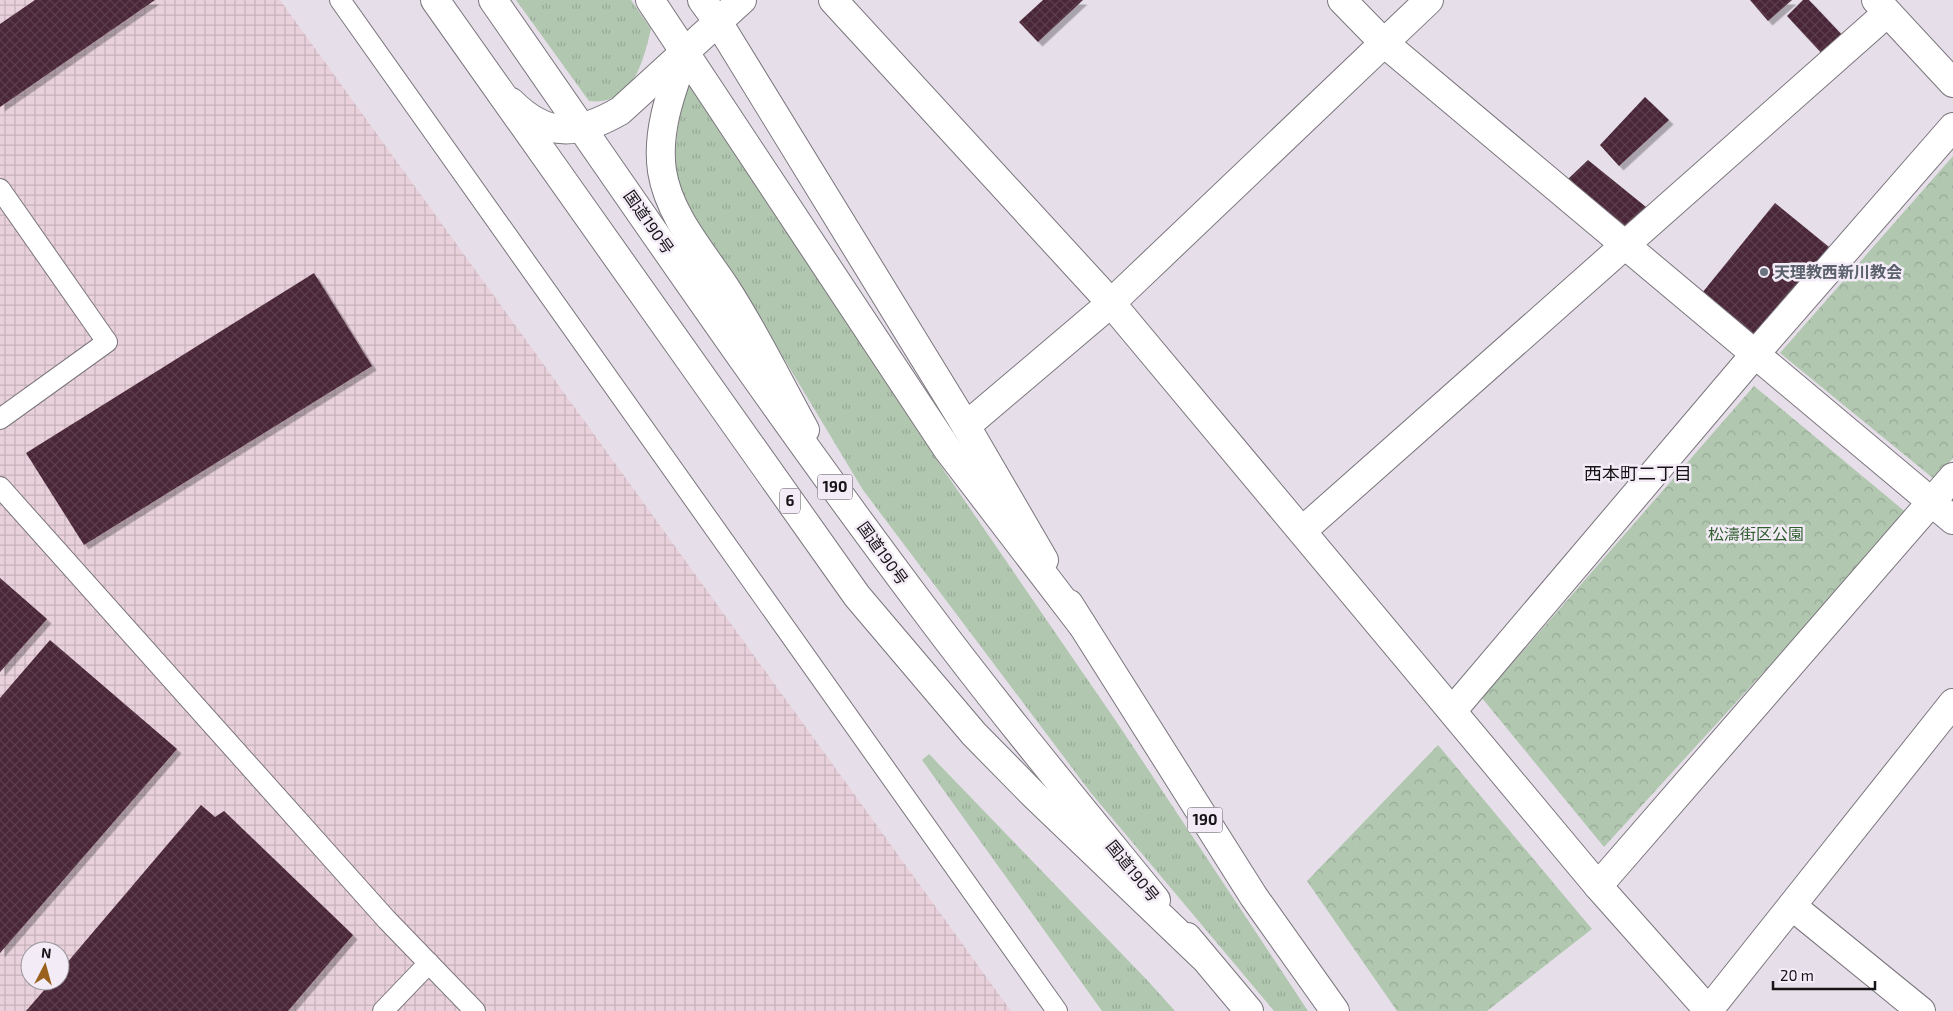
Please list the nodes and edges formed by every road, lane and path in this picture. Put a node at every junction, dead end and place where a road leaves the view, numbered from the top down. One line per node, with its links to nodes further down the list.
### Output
1 (340, 0): 39 (lane)
2 (435, 0): 15 (main road, 6)
3 (493, 0): 17 (main road, 国道190号 / 190)
4 (650, 0): 13 (main road)
5 (702, 0): 11 (main road, 190)
6 (742, 0): 11 (main road)
7 (833, 0): 20 (main road)
8 (1342, 0): 12 (main road)
9 (1430, 0): 12 (main road)
10 (1881, 6): 14 (main road); 19 (main road)
11 (718, 22): 13 (main road); 23 (main road, 190)
12 (1384, 42): 19 (main road); 20 (main road)
13 (685, 53): 17 (main road); 26 (main road); 30 (main road)
14 (1953, 82)
15 (502, 94): 17 (main road); 35 (main road, 6)
16 (1953, 127): 21 (main road)
17 (583, 128): 26 (main road, 国道190号 / 190)
18 (0, 188): 22 (lane)
19 (1624, 244): 21 (main road); 29 (main road)
20 (1111, 303): 23 (main road); 29 (main road)
21 (1755, 354): 27 (main road); 32 (main road)
22 (0, 418)
23 (966, 426): 30 (main road, 190)
24 (1953, 477): 27 (main road)
25 (0, 487): 36 (lane)
26 (842, 498): 35 (main road, 国道190号 / 190)
27 (1932, 502): 28 (main road); 33 (main road)
28 (1953, 520)
29 (1302, 531): 32 (main road)
30 (1082, 625): 41 (main road, 190)
31 (1953, 703): 34 (main road)
32 (1453, 710): 33 (main road)
33 (1598, 886): 42 (main road)
34 (1792, 906): 42 (main road); 43 (main road)
35 (1202, 956): 40 (main road, 国道190号 / 190)
36 (429, 963): 37 (lane); 38 (lane)
37 (383, 1011)
38 (475, 1011)
39 (1057, 1011)
40 (1249, 1011)
41 (1335, 1011)
42 (1708, 1011)
43 (1921, 1011)

